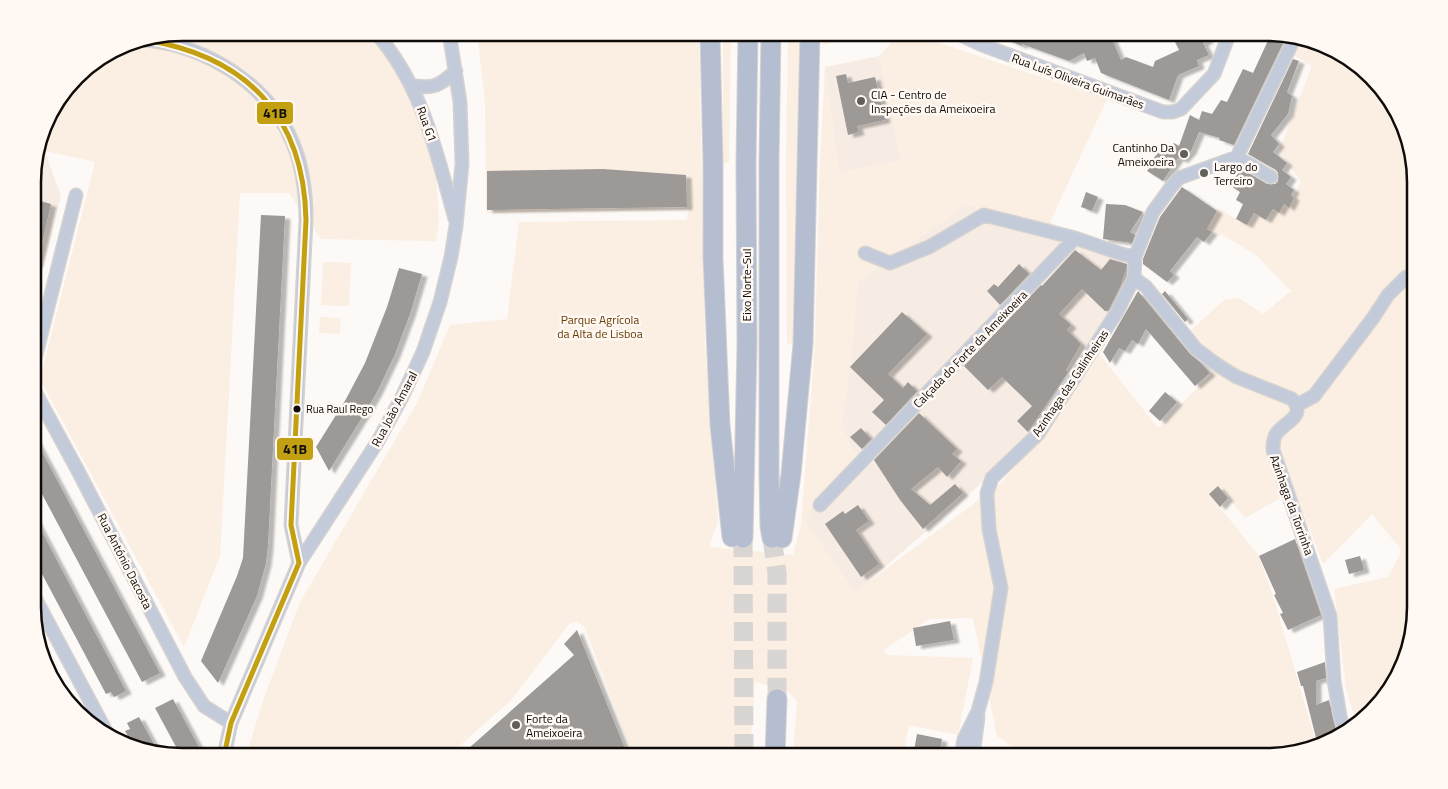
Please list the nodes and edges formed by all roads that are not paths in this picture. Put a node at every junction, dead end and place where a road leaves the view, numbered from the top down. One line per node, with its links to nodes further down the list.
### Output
1 (383, 41): 12 (street, Rua G1)
2 (451, 41): 11 (street, Rua João Amaral)
3 (710, 41): 4 (highway, Eixo Norte-Sul)
4 (748, 41)
5 (771, 41): 6 (highway, Eixo Norte-Sul)
6 (810, 41)
7 (973, 41): 8 (street, Rua Luís Oliveira Guimarães)
8 (1227, 41)
9 (159, 43): 26 (street)
10 (1292, 44): 13 (street)
11 (456, 71): 12 (street); 16 (street, Rua João Amaral)
12 (412, 85): 16 (street, Rua G1)
13 (1236, 157): 14 (street); 19 (street)
14 (1271, 178)
15 (76, 195): 22 (street)
16 (456, 226): 26 (street, Rua João Amaral)
17 (1075, 238): 18 (street); 19 (street); 25 (street, Calçada do Forte da Ameixoeira)
18 (865, 253)
19 (1135, 257): 21 (street, Azinhaga das Galinheiras)
20 (1407, 277): 24 (street)
21 (1134, 278): 24 (street); 29 (street, Azinhaga das Galinheiras)
22 (42, 332)
23 (41, 403): 31 (street, Rua António Dacosta)
24 (1297, 405): 32 (street, Azinhaga da Torrinha)
25 (820, 505)
26 (299, 563): 31 (street, Rua João Amaral)
27 (41, 610): 30 (street)
28 (776, 699): 33 (highway)
29 (978, 711): 34 (street); 35 (street)
30 (96, 718)
31 (231, 724): 36 (street, Rua João Amaral)
32 (1343, 725)
33 (775, 747)
34 (963, 747)
35 (974, 747)
36 (226, 748)

